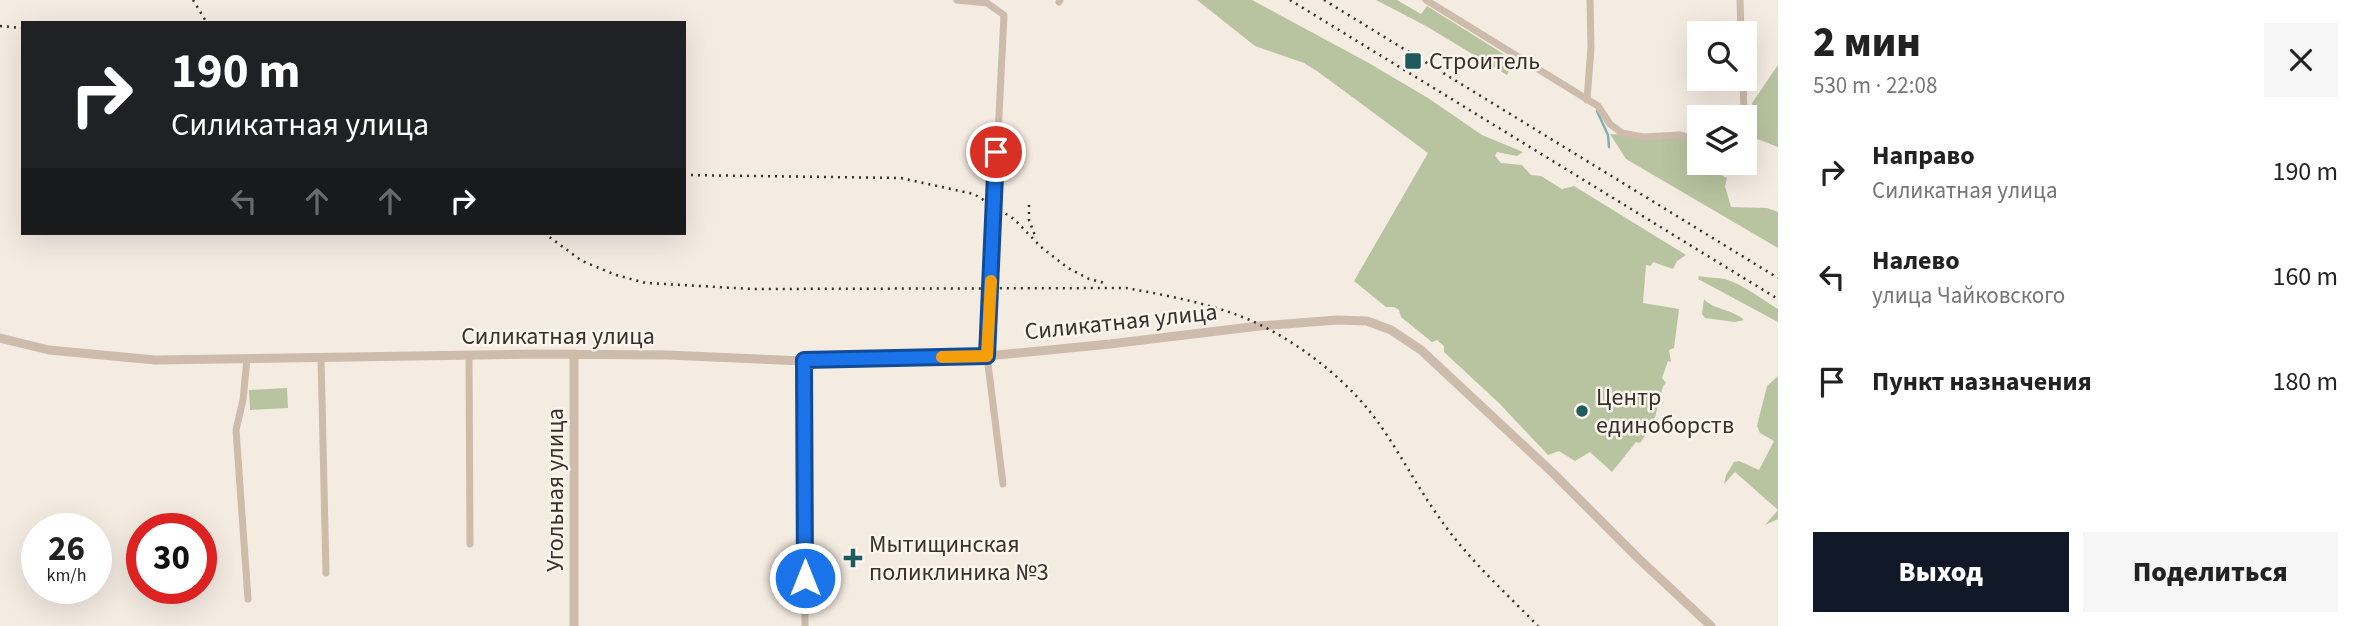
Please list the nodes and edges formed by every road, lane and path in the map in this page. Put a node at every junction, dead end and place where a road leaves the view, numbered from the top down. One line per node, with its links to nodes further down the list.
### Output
1 (957, 0): 12 (street)
2 (1426, 0): 5 (street)
3 (1590, 0): 7 (street)
4 (1740, 0): 6 (street)
5 (1438, 3): 7 (street)
6 (1741, 21)
7 (1587, 100): 8 (street)
8 (1687, 137)
9 (0, 338): 14 (street, Силикатная улица)
10 (574, 355): 11 (street, Силикатная улица); 15 (street, Силикатная улица); 20 (street, Угольная улица)
11 (469, 356): 13 (street, Силикатная улица); 17 (street)
12 (987, 356): 15 (street, Силикатная улица); 16 (street); 22 (street, Силикатная улица)
13 (321, 357): 14 (street, Силикатная улица); 18 (street)
14 (247, 359): 19 (street)
15 (804, 360): 21 (street)
16 (1003, 484)
17 (470, 544)
18 (326, 573)
19 (248, 599)
20 (574, 626)
21 (805, 626)
22 (1711, 626)

